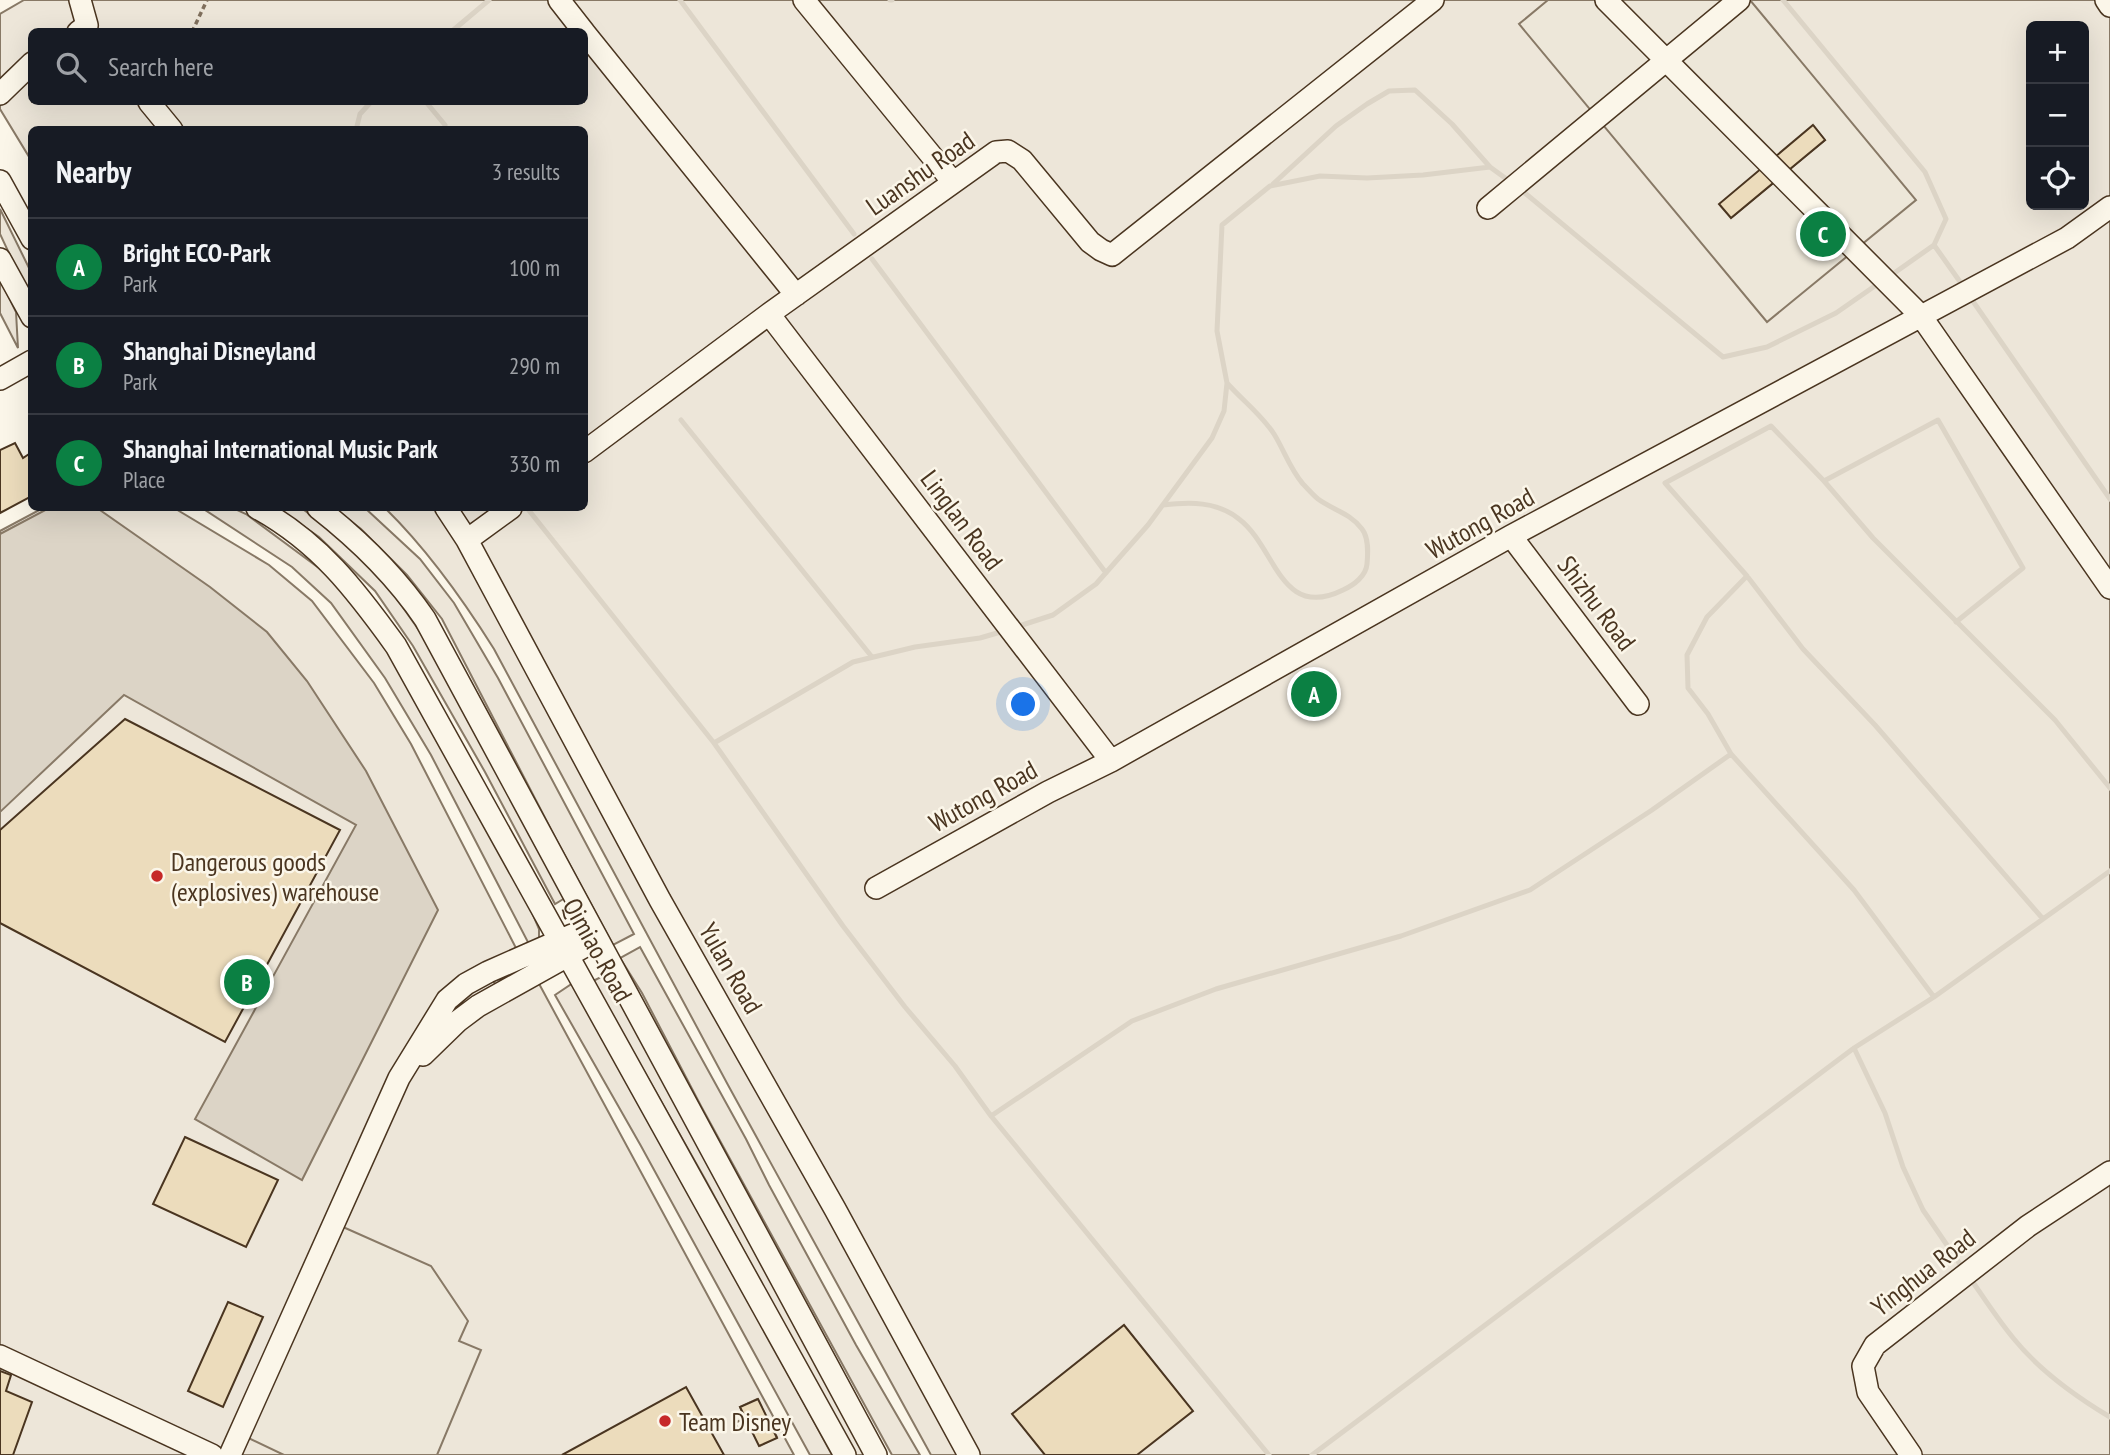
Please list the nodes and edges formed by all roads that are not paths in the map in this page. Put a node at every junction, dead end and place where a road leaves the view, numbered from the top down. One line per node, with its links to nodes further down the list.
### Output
1 (80, 0): 9 (street)
2 (559, 0): 10 (street)
3 (804, 0): 18 (street)
4 (1433, 0): 18 (street, Luanshu Road)
5 (1606, 0): 12 (street)
6 (1739, 0): 12 (street)
7 (2106, 0): 8 (street)
8 (2110, 6)
9 (86, 28)
10 (581, 28)
11 (588, 37): 23 (street)
12 (1666, 61): 20 (street); 26 (street)
13 (28, 68): 14 (street)
14 (0, 94)
15 (151, 105): 16 (street)
16 (169, 126)
17 (0, 181): 21 (street)
18 (953, 182): 23 (street, Luanshu Road)
19 (2110, 207): 26 (street, Wutong Road)
20 (1488, 208)
21 (28, 232)
22 (0, 259): 24 (street)
23 (796, 295): 25 (street, Luanshu Road)
24 (28, 310)
25 (769, 314): 29 (street, Luanshu Road); 38 (street, Linglan Road)
26 (1921, 316): 34 (street, Wutong Road); 36 (street)
27 (28, 363): 28 (street)
28 (0, 379)
29 (588, 449)
30 (262, 511): 41 (street, Qimiao Road)
31 (321, 511): 40 (street, Qimiao Road)
32 (448, 511): 35 (street, Yulan Road)
33 (507, 511): 35 (street)
34 (1511, 536): 37 (street, Shizhu Road); 38 (street, Wutong Road)
35 (467, 540): 48 (street, Yulan Road)
36 (2110, 588)
37 (1638, 704)
38 (1111, 761): 39 (street, Wutong Road)
39 (876, 888)
40 (593, 933): 41 (street); 47 (street, Qimiao Road)
41 (565, 948): 45 (street); 46 (street, Qimiao Road)
42 (2110, 1172): 49 (street, Yinghua Road)
43 (0, 1356): 44 (street)
44 (212, 1455)
45 (230, 1455)
46 (845, 1455)
47 (876, 1455)
48 (970, 1455)
49 (1911, 1455)

